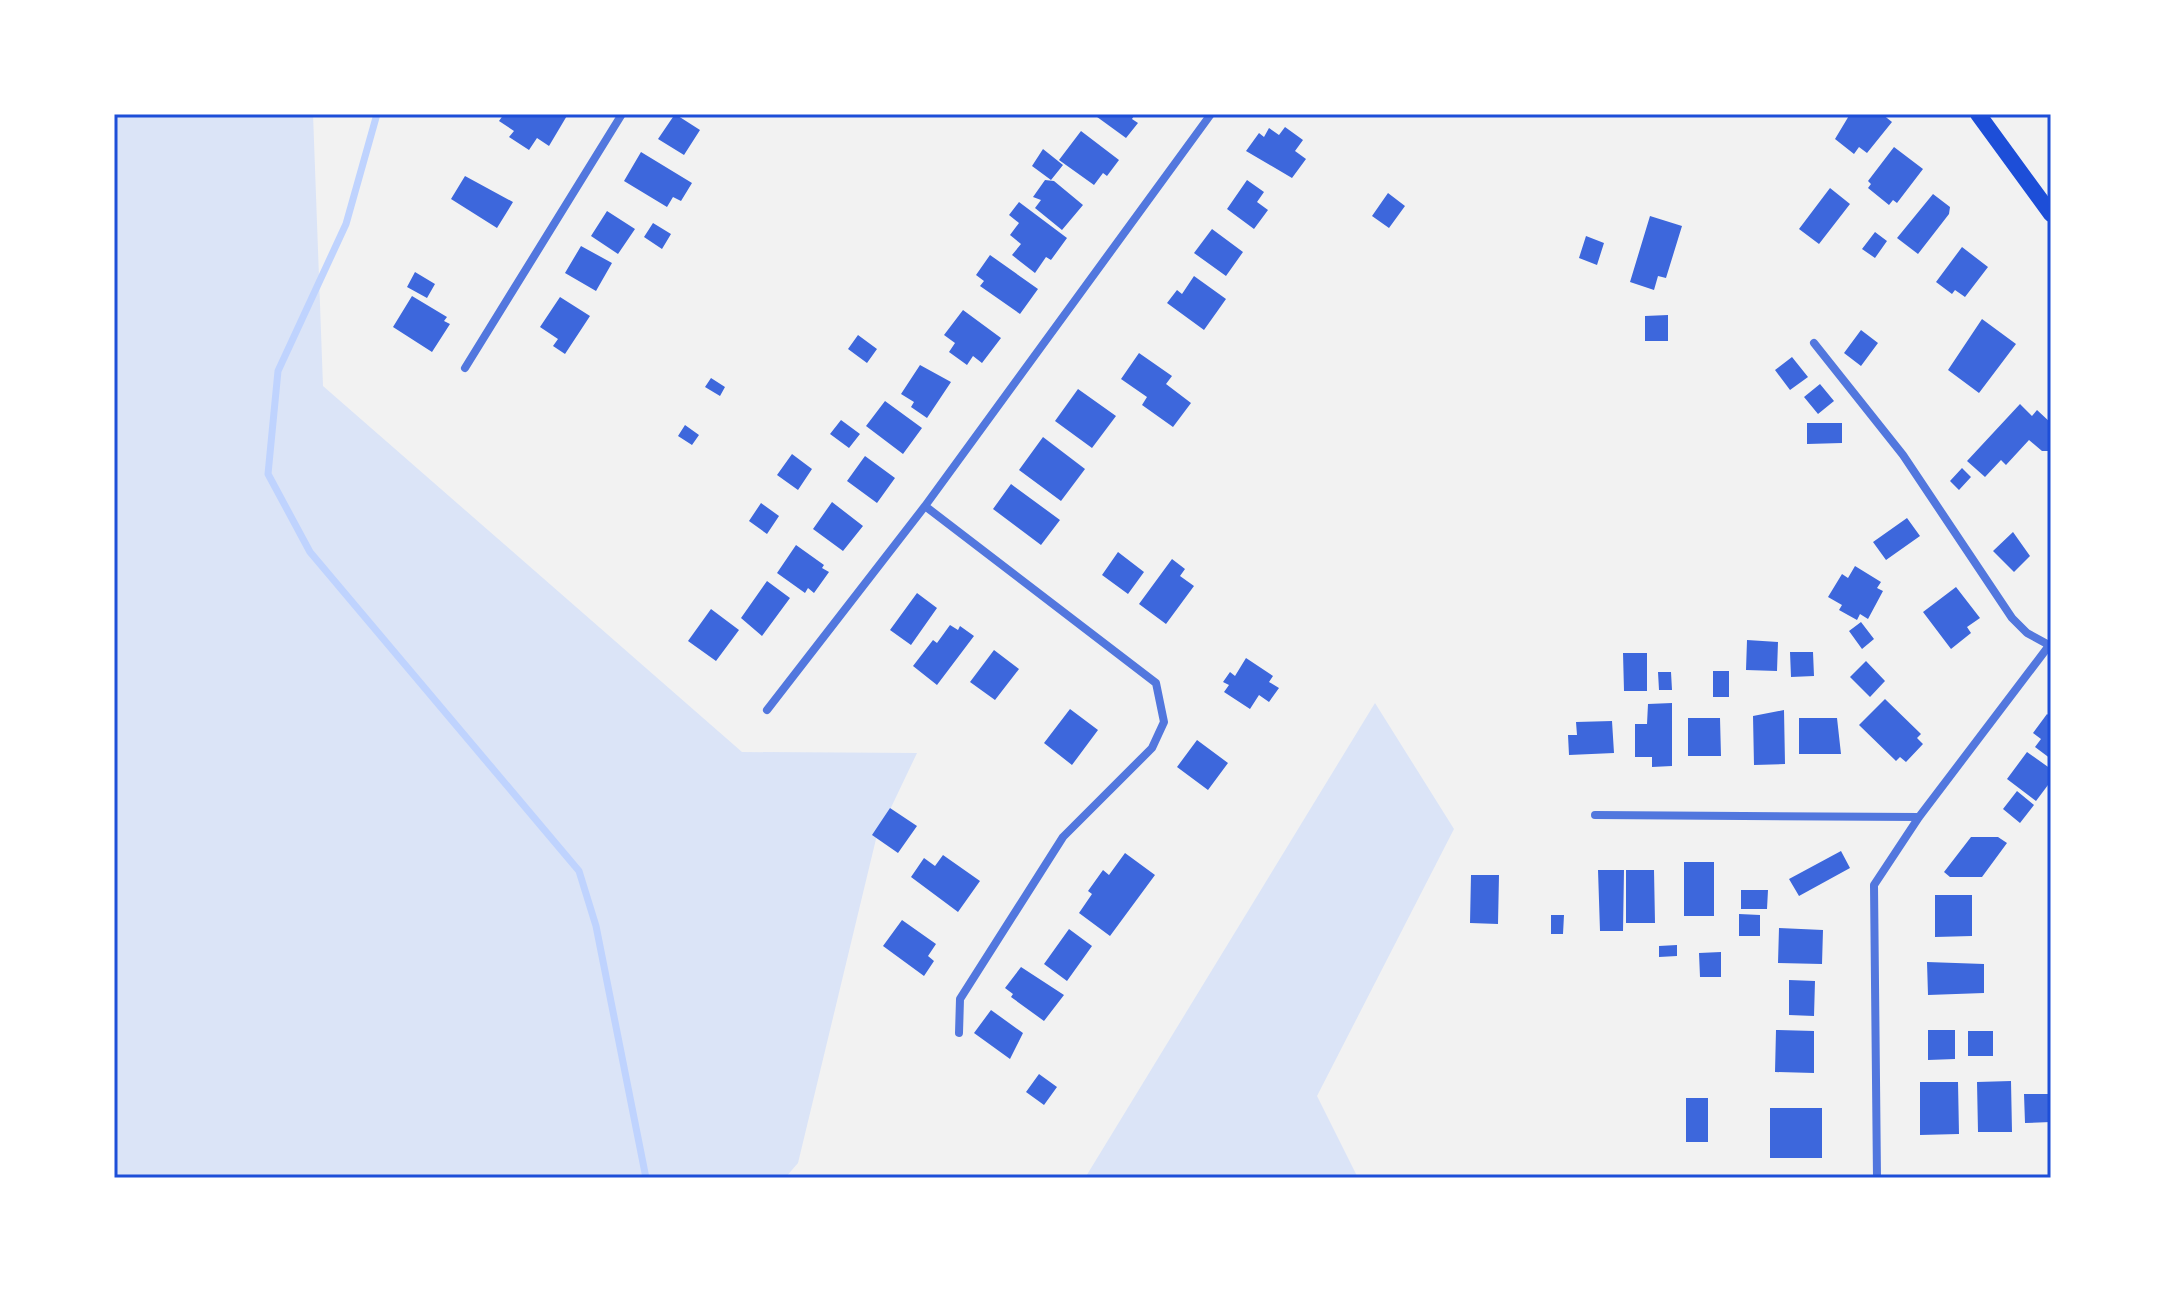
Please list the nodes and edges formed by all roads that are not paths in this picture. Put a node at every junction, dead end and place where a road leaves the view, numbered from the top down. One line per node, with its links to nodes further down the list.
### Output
1 (622, 114): 6 (street)
2 (1211, 114): 7 (street)
3 (1978, 114): 4 (main road)
4 (2051, 214)
5 (1814, 343): 8 (street)
6 (465, 368)
7 (925, 506): 9 (street); 12 (street)
8 (2050, 644): 11 (street)
9 (767, 710)
10 (1595, 815): 11 (street)
11 (1919, 817): 13 (street)
12 (959, 1033)
13 (1877, 1178)

